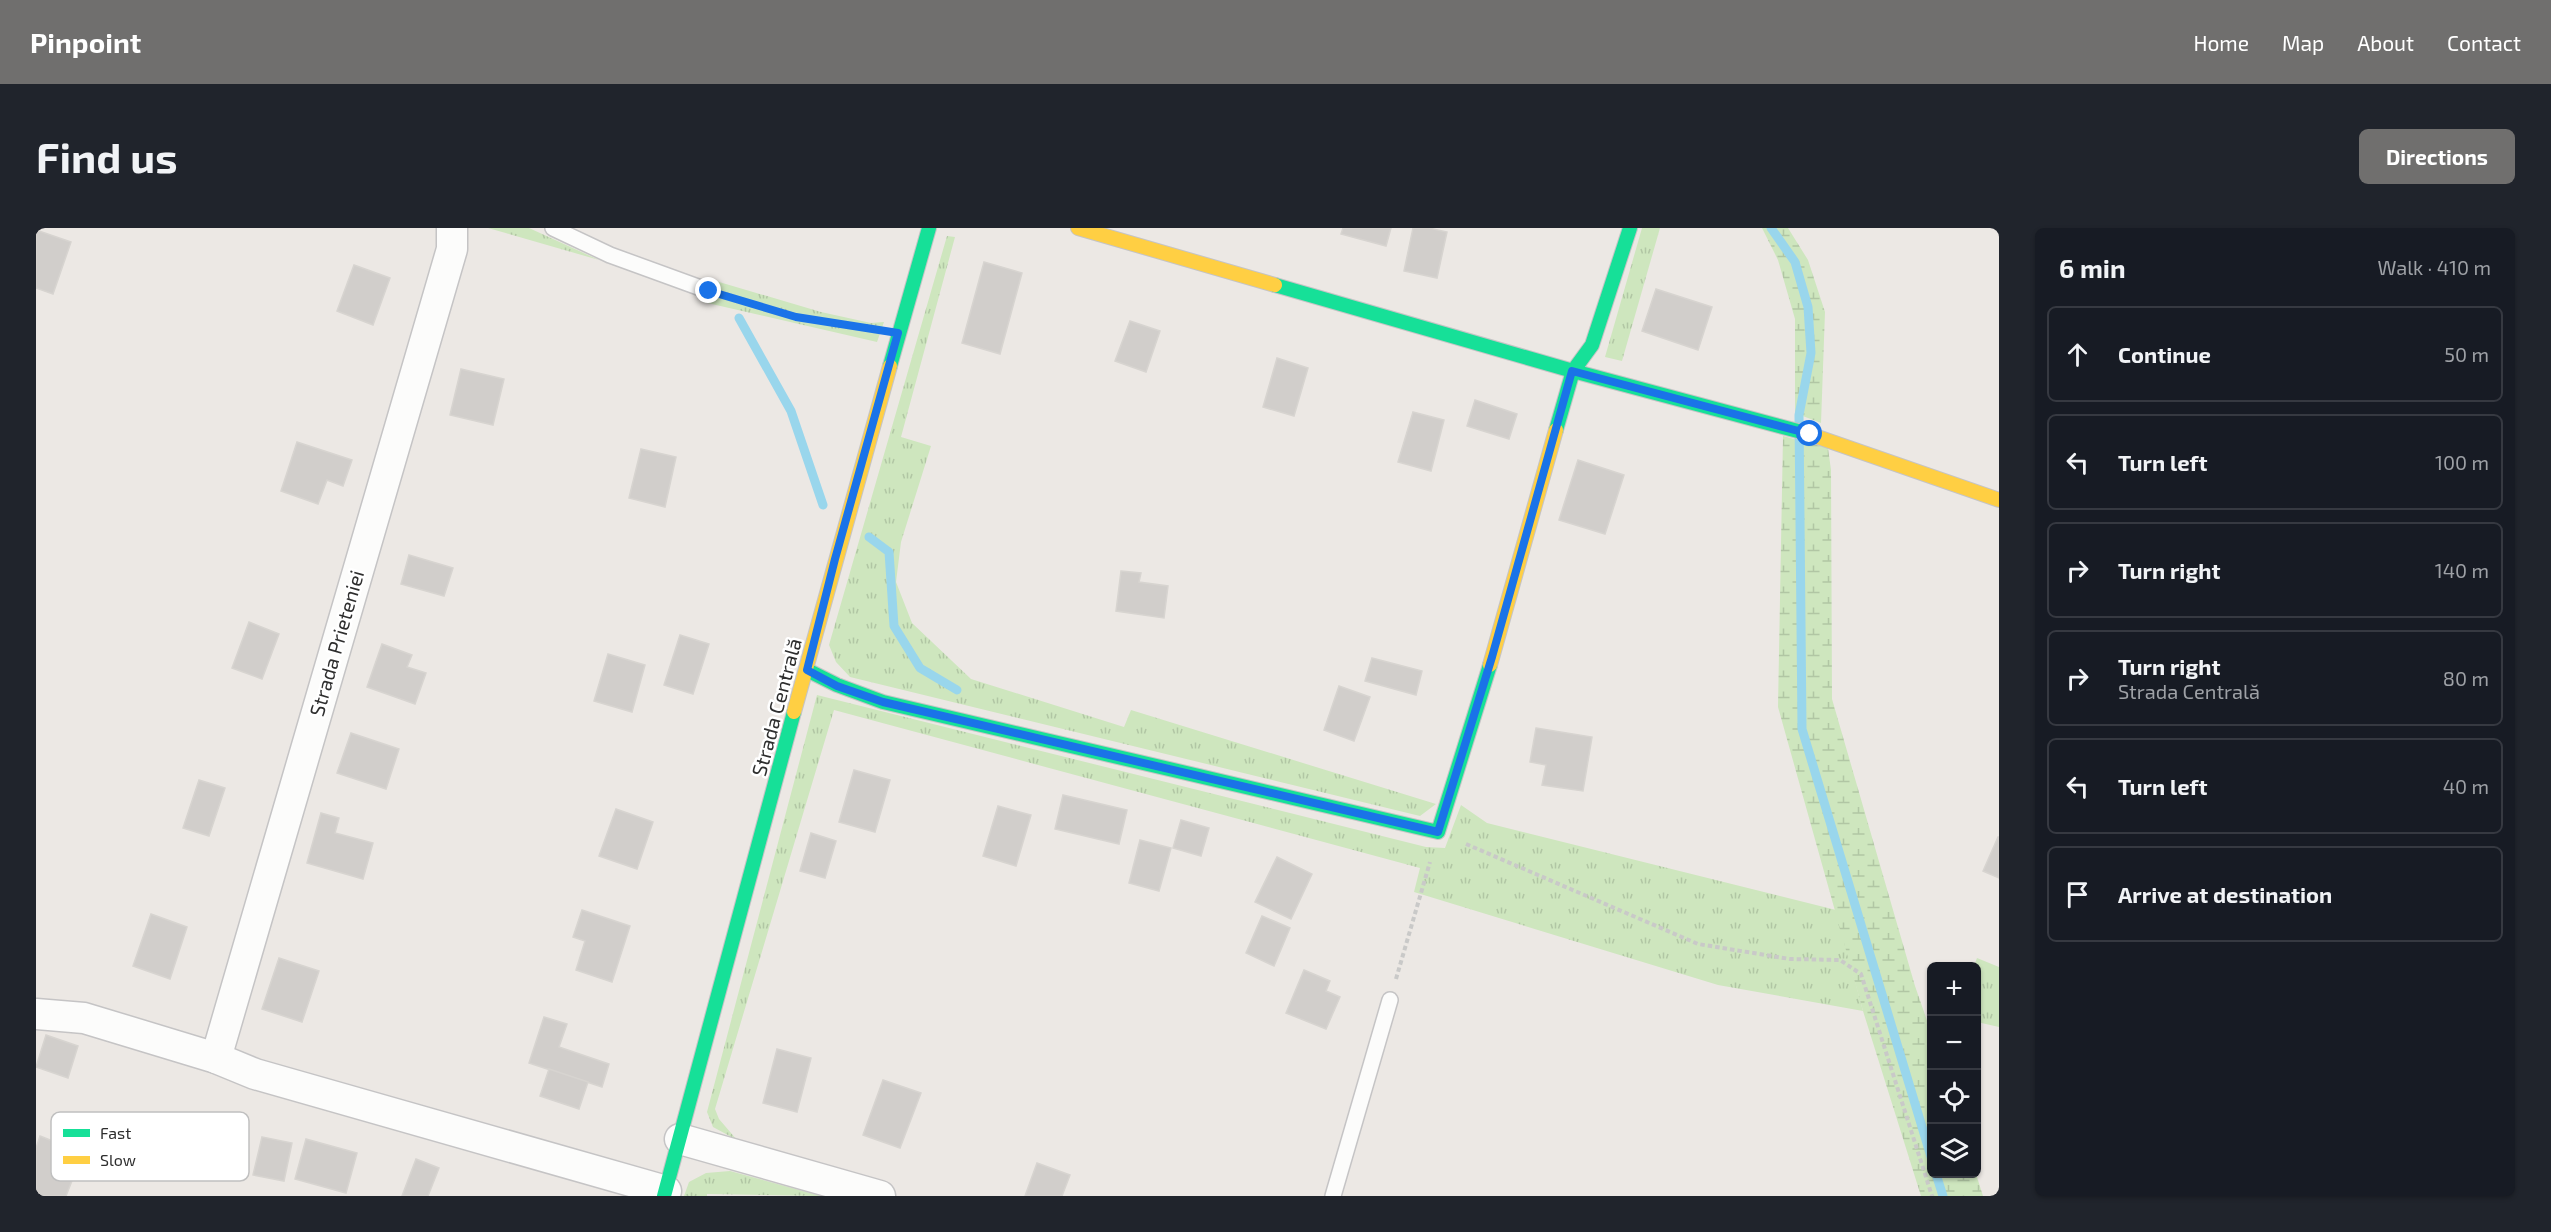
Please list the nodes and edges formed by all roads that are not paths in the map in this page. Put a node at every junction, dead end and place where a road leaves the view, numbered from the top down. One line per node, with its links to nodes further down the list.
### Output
1 (452, 228): 12 (street, Strada Prieteniei)
2 (553, 228): 6 (lane)
3 (929, 228): 9 (street, Strada Centrală)
4 (1078, 228): 7 (street)
5 (1630, 228): 7 (street)
6 (709, 291)
7 (1572, 371): 8 (street); 9 (street)
8 (1999, 500)
9 (807, 670): 13 (street, Strada Centrală)
10 (1390, 1000): 16 (lane)
11 (36, 1014): 12 (street)
12 (216, 1058): 14 (street)
13 (680, 1139): 14 (street, Strada Centrală); 15 (street)
14 (665, 1193)
15 (880, 1196)
16 (1333, 1196)

